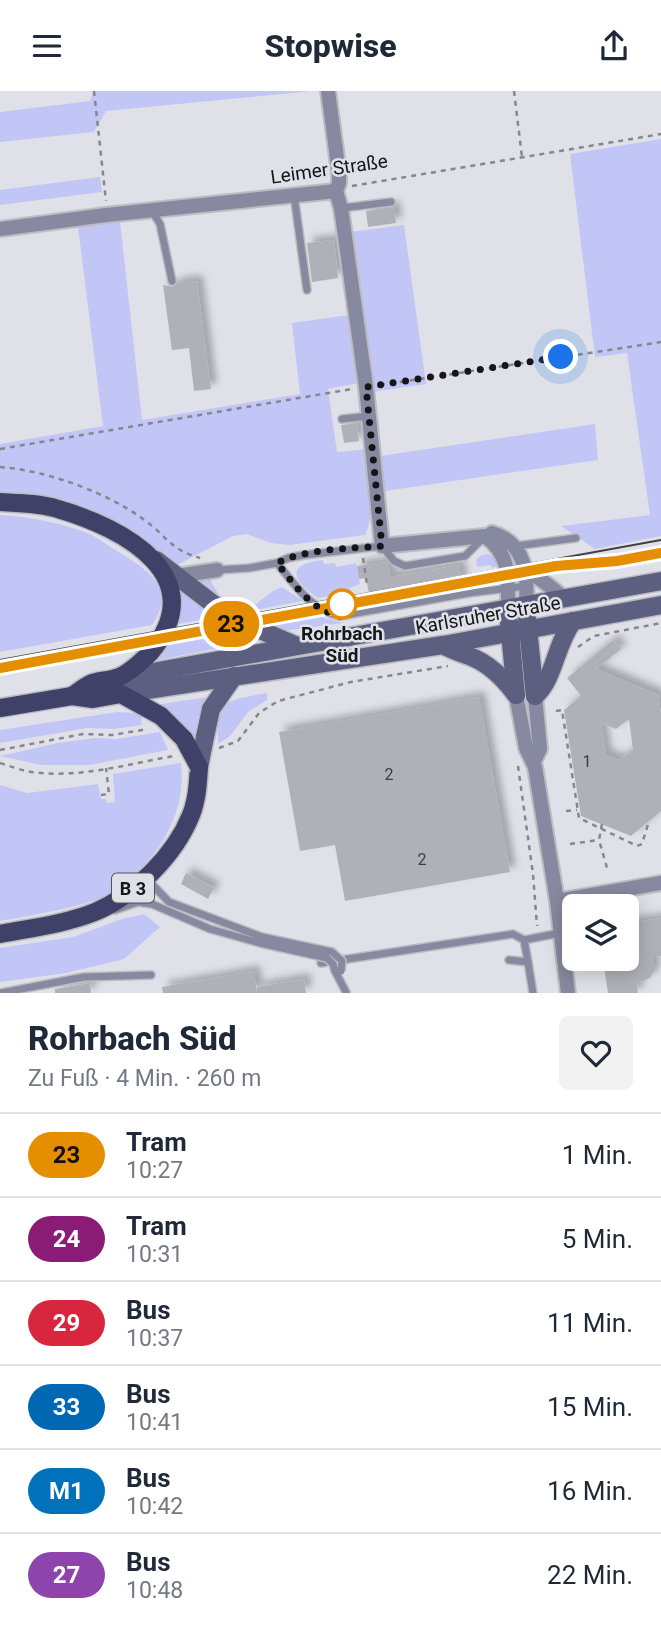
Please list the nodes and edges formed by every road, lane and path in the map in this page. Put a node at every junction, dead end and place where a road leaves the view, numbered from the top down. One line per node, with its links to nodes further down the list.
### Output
1 (94, 91): 11 (path)
2 (328, 91): 6 (street)
3 (514, 91): 5 (path)
4 (661, 134): 5 (path, Leimer Straße)
5 (522, 157): 6 (path, Leimer Straße)
6 (336, 191): 7 (street, Leimer Straße); 9 (street)
7 (294, 194): 10 (street, Leimer Straße); 14 (lane)
8 (391, 202): 9 (lane)
9 (341, 208): 16 (street)
10 (151, 211): 11 (street, Leimer Straße); 13 (lane)
11 (106, 215): 12 (street, Leimer Straße)
12 (0, 229)
13 (172, 281)
14 (307, 291)
15 (661, 342): 16 (path)
16 (366, 387): 17 (street); 19 (path)
17 (369, 416): 18 (lane); 24 (street)
18 (342, 419)
19 (0, 449)
20 (0, 467): 30 (path)
21 (0, 502): 27 (main road)
22 (489, 535): 24 (street); 24 (lane); 26 (street); 34 (street)
23 (576, 538): 26 (lane)
24 (382, 546): 25 (lane)
25 (362, 548): 28 (lane); 33 (path)
26 (517, 549): 29 (street)
27 (149, 555): 31 (main road); 47 (main road)
28 (277, 563): 30 (lane); 34 (lane)
29 (525, 567): 35 (street); 36 (street)
30 (211, 570): 31 (street)
31 (177, 576): 42 (main road)
32 (661, 581): 35 (main road, Karlsruher Straße)
33 (367, 585)
34 (508, 587): 36 (street)
35 (563, 598): 36 (main road, Karlsruher Straße)
36 (521, 600): 40 (main road); 41 (main road); 42 (main road, Karlsruher Straße)
37 (661, 605): 38 (main road, Karlsruher Straße)
38 (573, 621): 40 (main road, Karlsruher Straße); 44 (main road)
39 (661, 623): 44 (path)
40 (528, 629): 41 (main road, Karlsruher Straße); 48 (main road)
41 (509, 633): 43 (main road, Karlsruher Straße); 48 (main road)
42 (295, 645): 47 (main road, Karlsruher Straße)
43 (443, 645): 46 (main road, Karlsruher Straße); 48 (main road)
44 (557, 649): 48 (main road)
45 (455, 666): 52 (path)
46 (234, 676): 47 (main road, Karlsruher Straße); 52 (main road, B 3)
47 (120, 686): 49 (main road, Karlsruher Straße); 51 (main road)
48 (526, 696): 71 (street)
49 (0, 708)
50 (556, 711): 55 (path)
51 (161, 716): 53 (main road); 54 (path)
52 (211, 743): 59 (main road, B 3, bridge)
53 (182, 747): 59 (main road, bridge); 60 (path)
54 (0, 750)
55 (569, 751): 56 (path); 62 (path)
56 (560, 752)
57 (516, 756): 75 (path)
58 (0, 763): 60 (path)
59 (199, 767): 69 (main road, B 3)
60 (106, 768): 61 (path)
61 (101, 795)
62 (578, 810): 63 (path); 65 (path)
63 (566, 811)
64 (649, 821): 65 (path)
65 (602, 826): 66 (path)
66 (599, 840): 67 (path); 68 (path)
67 (570, 844)
68 (607, 868)
69 (146, 878): 72 (main road, B 3); 76 (lane)
70 (661, 883): 71 (street)
71 (557, 901): 73 (street)
72 (41, 926): 74 (main road, B 3); 76 (lane)
73 (561, 933): 75 (lane); 82 (street)
74 (0, 934)
75 (538, 937): 77 (lane)
76 (261, 940): 83 (lane, bridge)
77 (524, 940): 79 (lane); 80 (lane)
78 (509, 960): 79 (lane)
79 (528, 962): 85 (lane)
80 (321, 963)
81 (151, 975): 84 (lane)
82 (564, 991)
83 (347, 992)
84 (0, 993)
85 (533, 993)

